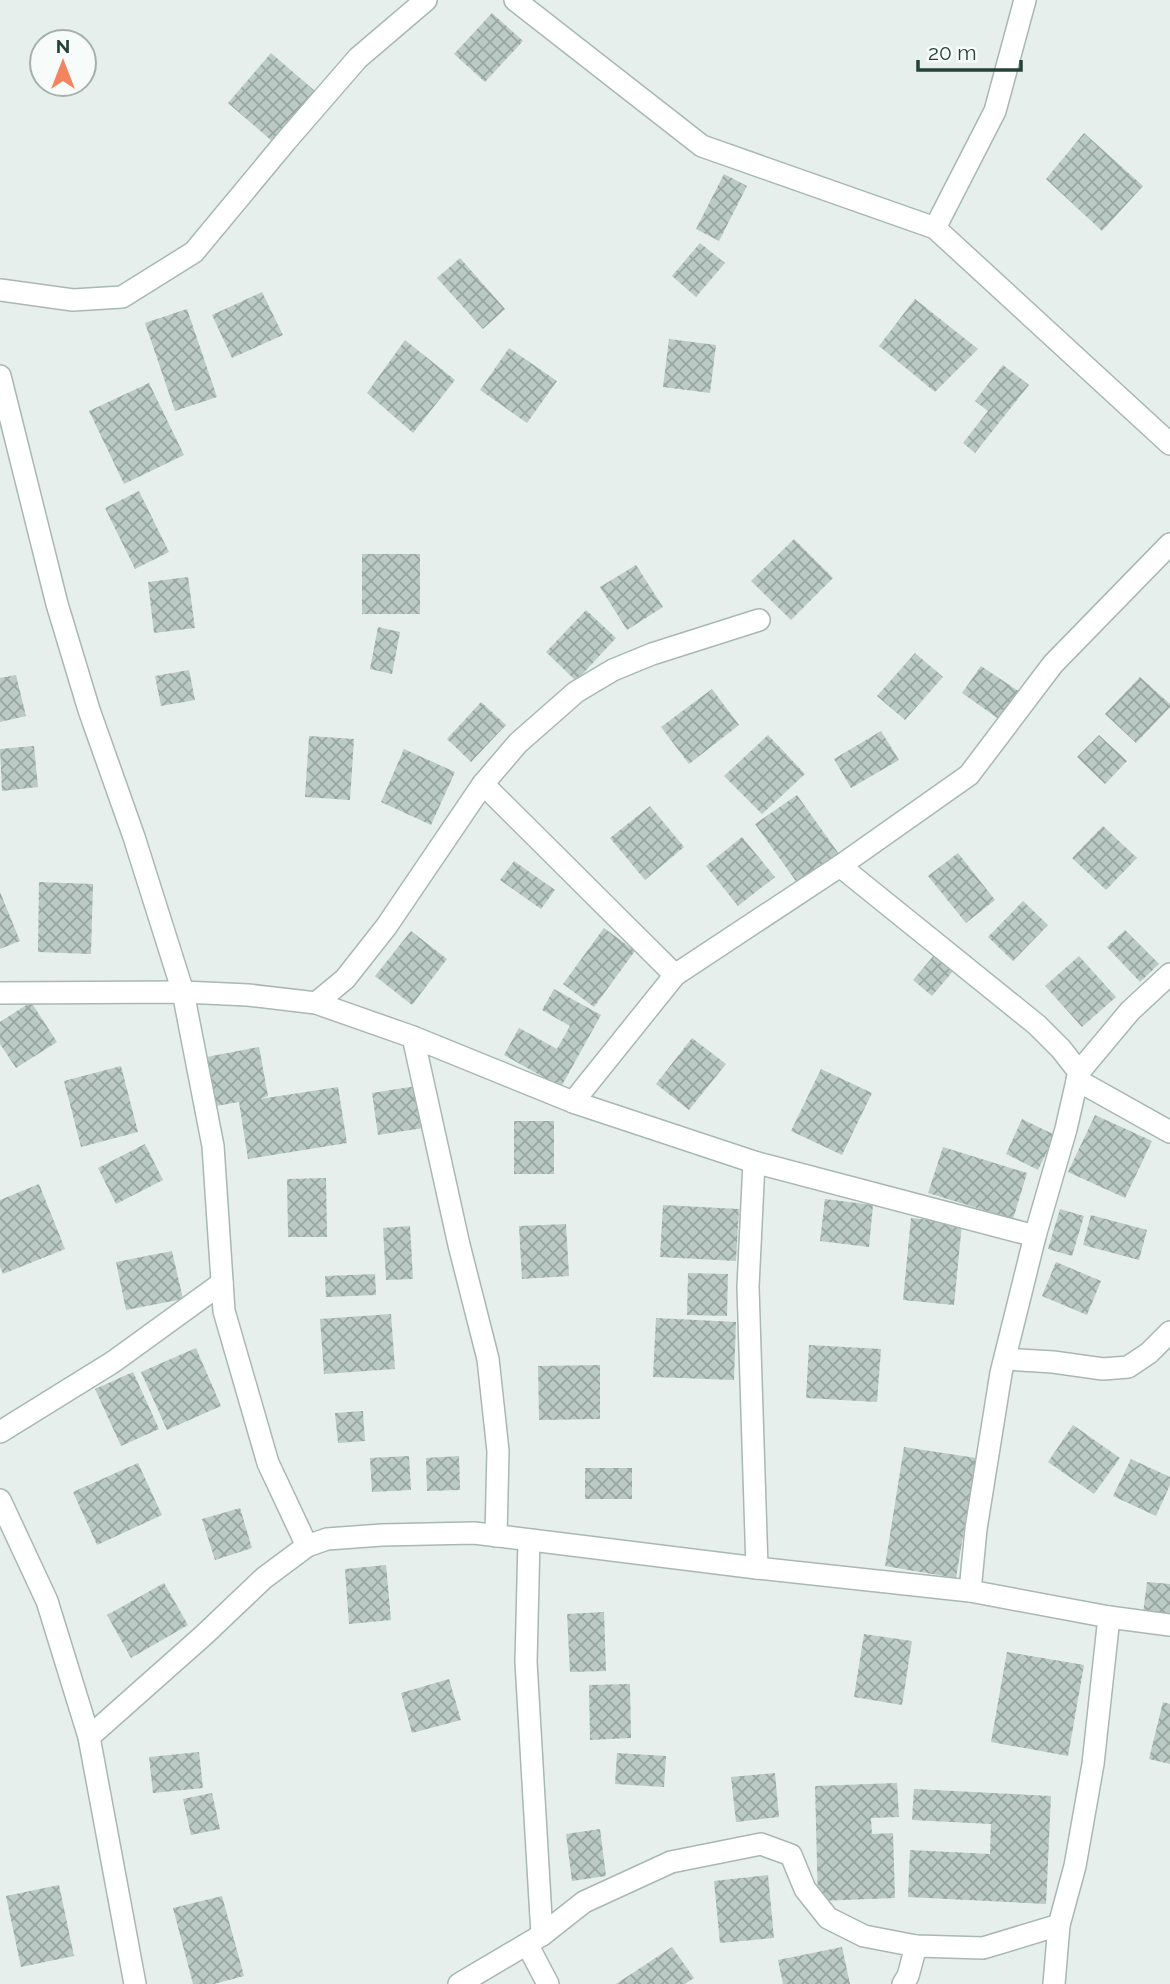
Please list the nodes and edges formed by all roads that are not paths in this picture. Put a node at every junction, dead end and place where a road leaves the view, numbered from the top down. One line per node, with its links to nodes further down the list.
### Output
1 (425, 0): 5 (street)
2 (515, 0): 4 (street)
3 (1025, 0): 4 (street)
4 (935, 228): 7 (street)
5 (0, 290)
6 (0, 376): 14 (street)
7 (1170, 444)
8 (1170, 544): 11 (street)
9 (759, 620): 10 (street)
10 (483, 784): 13 (street); 16 (street)
11 (840, 866): 13 (street); 18 (street)
12 (1170, 974): 18 (street)
13 (675, 975): 19 (street)
14 (183, 992): 15 (street); 16 (street); 23 (street)
15 (0, 993)
16 (316, 1003): 17 (street)
17 (413, 1037): 19 (street); 28 (street)
18 (1078, 1076): 20 (street); 22 (street)
19 (573, 1102): 21 (street)
20 (1170, 1132)
21 (754, 1162): 22 (street); 31 (street)
22 (1035, 1236): 25 (street)
23 (222, 1283): 26 (street); 30 (street)
24 (1170, 1332): 25 (street)
25 (1005, 1359): 32 (street)
26 (0, 1432)
27 (0, 1500): 35 (street)
28 (496, 1536): 29 (street); 30 (street)
29 (528, 1540): 31 (street); 37 (street)
30 (307, 1546): 35 (street)
31 (757, 1568): 32 (street)
32 (970, 1591): 33 (street)
33 (1109, 1618): 34 (street); 36 (street)
34 (1170, 1625)
35 (89, 1737): 39 (street)
36 (1059, 1925): 38 (street); 43 (street)
37 (534, 1939): 38 (street); 40 (street); 41 (street)
38 (916, 1946): 42 (street)
39 (135, 1984)
40 (458, 1984)
41 (548, 1984)
42 (903, 1984)
43 (1054, 1984)

